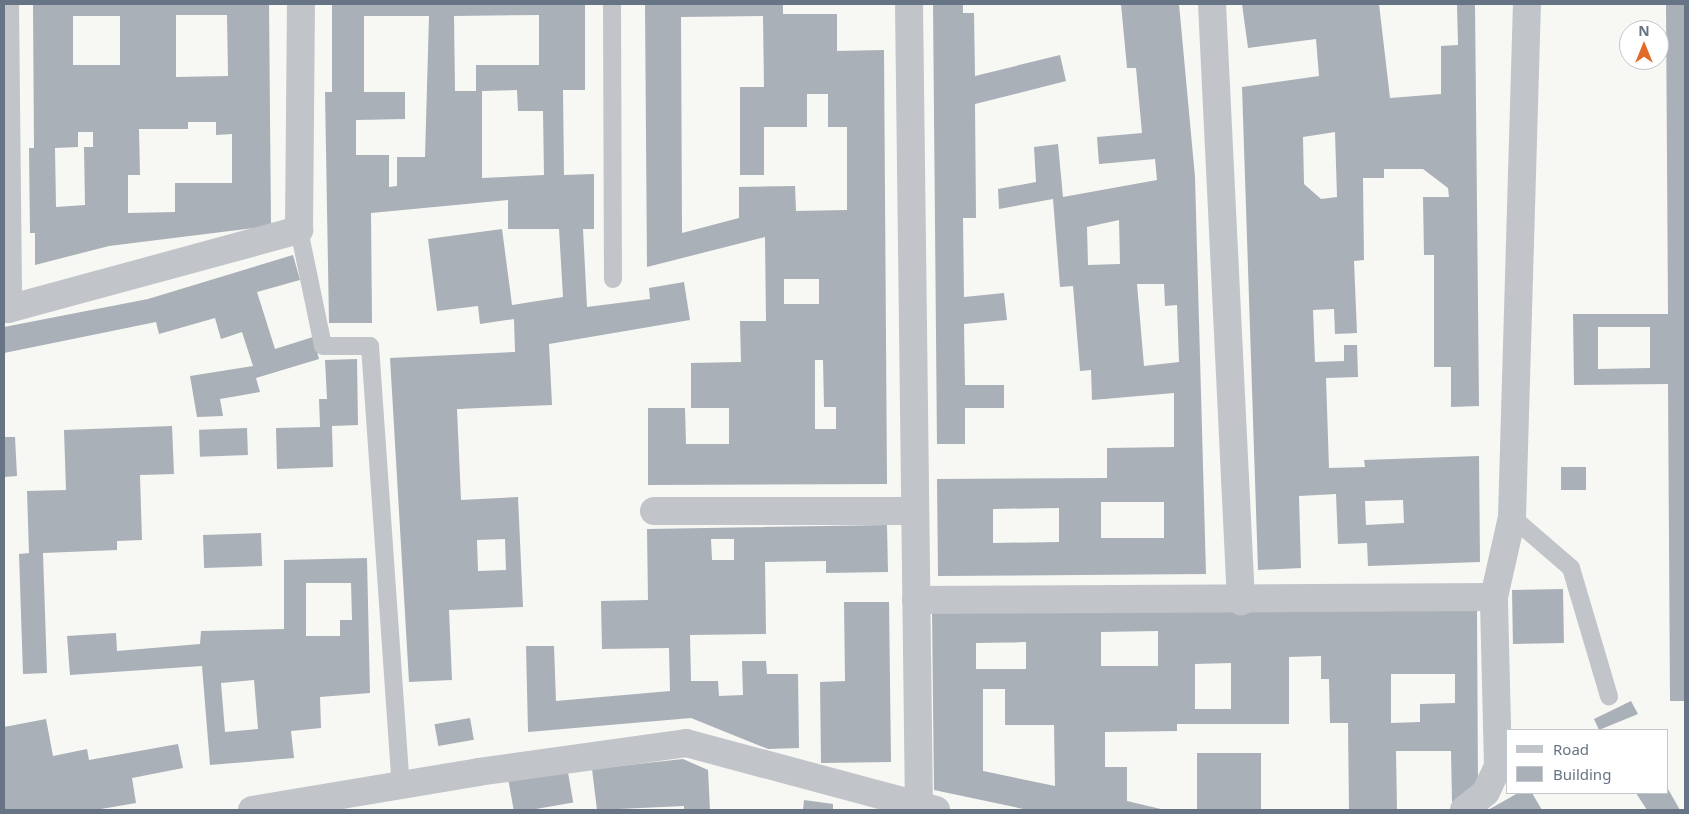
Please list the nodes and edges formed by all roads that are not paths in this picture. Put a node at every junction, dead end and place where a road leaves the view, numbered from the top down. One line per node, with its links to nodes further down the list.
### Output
1 (5, 4): 7 (street)
2 (301, 4): 7 (street)
3 (612, 4): 8 (lane)
4 (909, 4): 10 (street)
5 (1212, 4): 14 (street)
6 (1527, 4): 11 (street)
7 (298, 230): 16 (lane)
8 (613, 279)
9 (654, 511): 10 (street)
10 (915, 511): 13 (street)
11 (1512, 517): 12 (street); 15 (lane)
12 (1494, 597): 14 (street); 19 (street)
13 (916, 600): 14 (street); 17 (street)
14 (1241, 601)
15 (1609, 696)
16 (401, 784): 17 (street); 18 (street)
17 (927, 808)
18 (252, 810)
19 (1464, 810)

